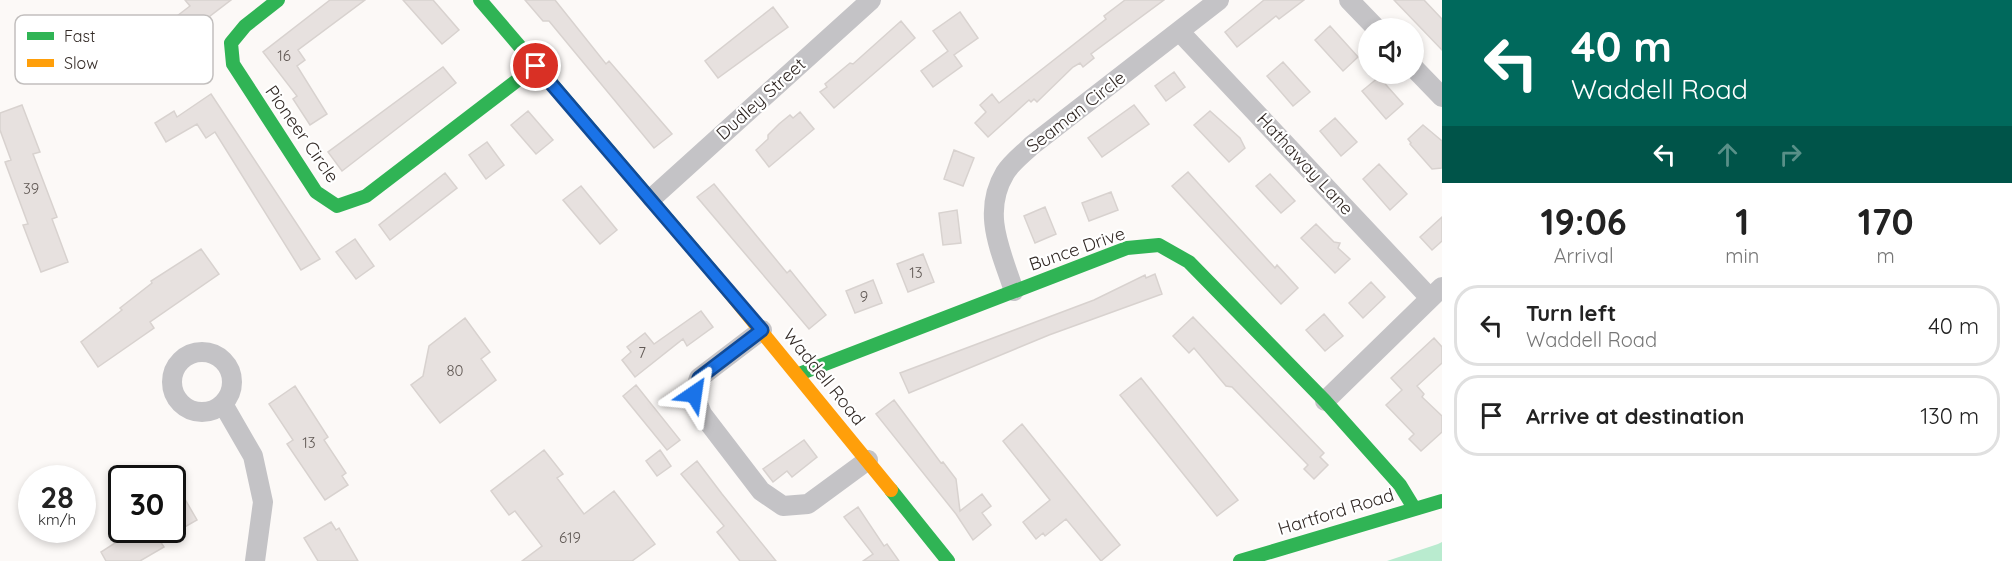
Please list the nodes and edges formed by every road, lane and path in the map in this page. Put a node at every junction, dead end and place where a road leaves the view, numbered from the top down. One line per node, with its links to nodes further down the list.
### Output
1 (278, 0): 8 (street, Pioneer Circle)
2 (480, 0): 8 (street, Waddell Road)
3 (870, 0): 11 (street, Dudley Street)
4 (1219, 0): 7 (street, Seaman Circle)
5 (1349, 0): 6 (street)
6 (1366, 18)
7 (1179, 31): 12 (street, Seaman Circle); 13 (street, Hathaway Lane)
8 (536, 66): 11 (street, Waddell Road)
9 (1424, 78): 10 (street)
10 (1442, 97)
11 (652, 198): 14 (street, Waddell Road)
12 (1014, 291): 15 (street, Bunce Drive); 16 (street, Bunce Drive)
13 (1436, 292): 16 (street)
14 (762, 330): 15 (street, Waddell Road); 18 (street)
15 (799, 374): 18 (street, Waddell Road)
16 (1325, 401): 20 (street, Bunce Drive)
17 (223, 404): 21 (street)
18 (868, 459): 22 (street, Waddell Road)
19 (1442, 501): 20 (street, Hartford Road)
20 (1414, 508): 23 (street, Hartford Road)
21 (255, 561)
22 (948, 561)
23 (1240, 561)

